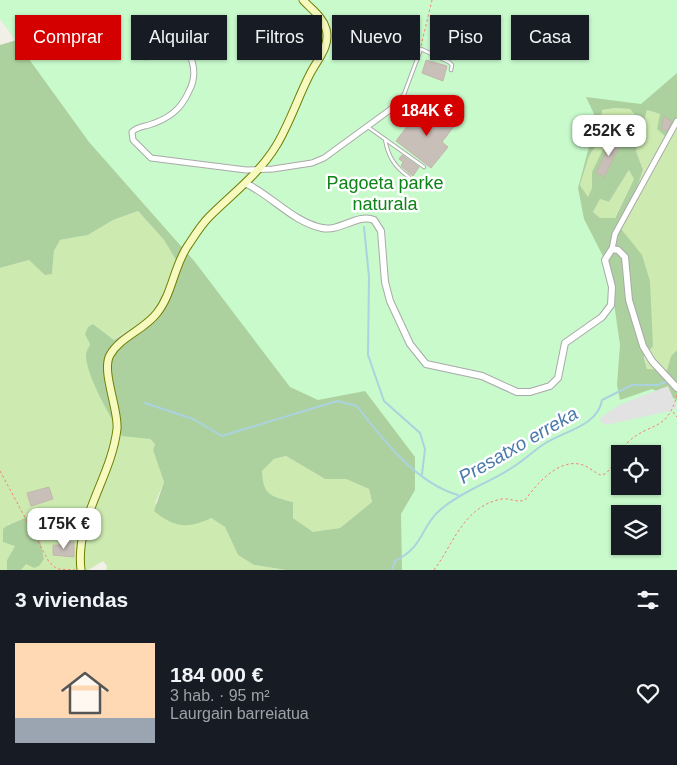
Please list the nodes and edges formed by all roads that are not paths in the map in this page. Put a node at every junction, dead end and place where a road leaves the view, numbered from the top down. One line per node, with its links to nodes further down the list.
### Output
1 (303, 0): 9 (main road)
2 (192, 60): 9 (street)
3 (450, 70): 4 (lane)
4 (403, 97): 6 (street)
5 (677, 121): 12 (street)
6 (366, 127): 7 (lane); 9 (street)
7 (384, 138): 8 (lane); 10 (lane)
8 (424, 168)
9 (257, 171): 11 (main road)
10 (409, 177)
11 (245, 183): 12 (street); 14 (main road)
12 (612, 250): 13 (street)
13 (671, 384)
14 (81, 570)

